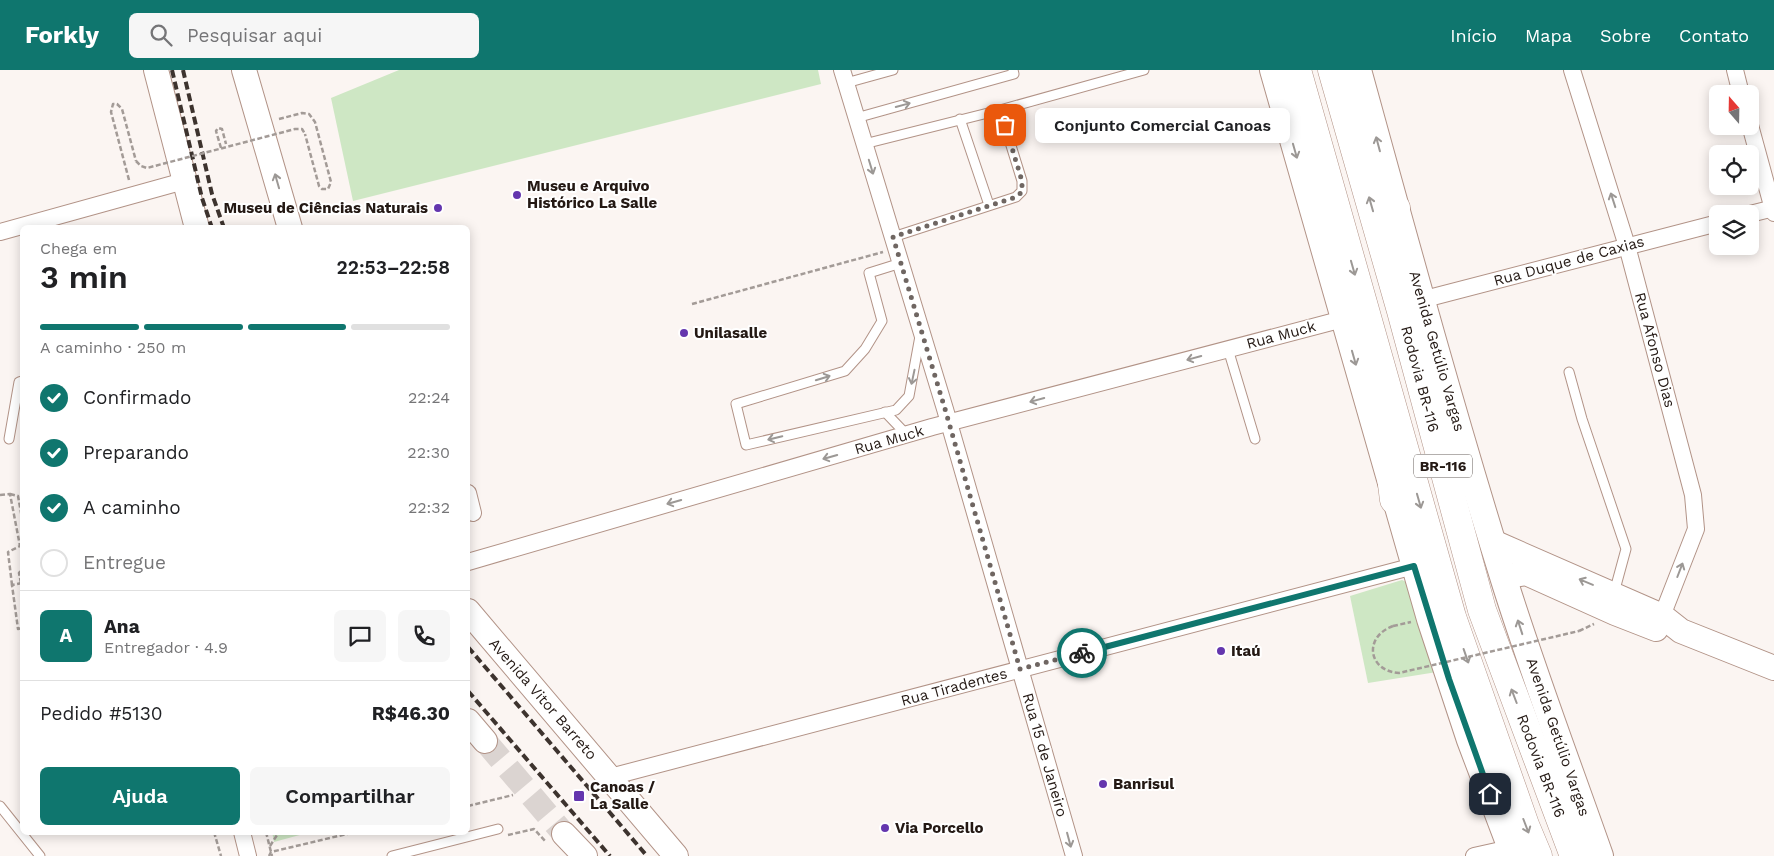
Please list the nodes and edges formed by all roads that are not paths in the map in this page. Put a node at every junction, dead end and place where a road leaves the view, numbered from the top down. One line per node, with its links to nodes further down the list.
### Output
1 (156, 70): 19 (main road)
2 (244, 70): 26 (main road, one-way to 2)
3 (893, 70): 12 (lane)
4 (1013, 70): 15 (lane, one-way to 4)
5 (1144, 70): 14 (lane)
6 (1273, 70): 33 (main road, one-way to 33)
7 (1297, 70): 36 (highway, BR-116, one-way to 36)
8 (1332, 70): 52 (highway, Rodovia BR-116 / BR-116, one-way to 8)
9 (1358, 70): 21 (main road, Avenida Getúlio Vargas, one-way to 9)
10 (1572, 70): 30 (street, Rua Afonso Dias, one-way to 10)
11 (1735, 70): 13 (street)
12 (844, 77): 15 (street, Rua 15 de Janeiro)
13 (1739, 85)
14 (1000, 110): 16 (lane); 20 (lane)
15 (856, 118): 18 (street, Rua 15 de Janeiro)
16 (960, 119): 18 (lane); 20 (lane)
17 (1753, 135): 22 (street)
18 (864, 144): 31 (street, Rua 15 de Janeiro, one-way to 31)
19 (184, 181): 24 (street); 25 (main road)
20 (989, 205): 31 (lane)
21 (1396, 208): 32 (main road, Avenida Getúlio Vargas); 52 (highway, BR-116)
22 (1774, 210): 23 (street)
23 (1759, 212)
24 (25, 225)
25 (196, 225)
26 (289, 225)
27 (1709, 225): 30 (street, Rua Duque de Caxias)
28 (20, 226): 29 (street)
29 (0, 232)
30 (1627, 246): 32 (street, Rua Duque de Caxias); 54 (street, Rua Afonso Dias, one-way to 30)
31 (897, 250): 34 (street, Rua 15 de Janeiro); 39 (lane, one-way to 31)
32 (1421, 300): 47 (main road, Avenida Getúlio Vargas)
33 (1343, 319): 35 (street, Rua Muck); 44 (main road, one-way to 44)
34 (921, 329): 39 (lane, one-way to 39); 40 (street, Rua 15 de Janeiro)
35 (1228, 349): 40 (street, Rua Muck, one-way to 40); 43 (lane)
36 (1376, 353): 44 (highway, BR-116); 74 (highway, BR-116, one-way to 74)
37 (1569, 372): 51 (lane)
38 (20, 381): 42 (lane)
39 (885, 412): 41 (lane)
40 (949, 423): 41 (street, Rua Muck); 56 (street, Rua 15 de Janeiro)
41 (907, 435): 48 (street, Rua Muck, one-way to 48)
42 (9, 439)
43 (1255, 439)
44 (1394, 500): 49 (main road)
45 (470, 501): 46 (street)
46 (473, 513)
47 (1493, 542): 50 (main road, Avenida Getúlio Vargas); 51 (main road, one-way to 47)
48 (470, 561)
49 (1414, 566): 56 (street, Rua Tiradentes); 66 (main road)
50 (1506, 583): 54 (main road); 76 (main road, Avenida Getúlio Vargas, one-way to 50)
51 (1613, 594): 54 (main road)
52 (1482, 610): 75 (highway, Rodovia BR-116 / BR-116, one-way to 52)
53 (470, 613): 59 (main road, Avenida Vitor Barreto)
54 (1658, 622): 55 (main road)
55 (1774, 668)
56 (1020, 669): 59 (street, Rua Tiradentes); 72 (street, Rua 15 de Janeiro, one-way to 72)
57 (470, 723): 58 (main road)
58 (485, 742)
59 (610, 777): 71 (main road, Avenida Vitor Barreto)
60 (0, 806): 62 (lane)
61 (498, 829): 69 (lane)
62 (20, 831)
63 (564, 834): 70 (main road)
64 (23, 835): 67 (lane)
65 (243, 835): 68 (street)
66 (1512, 852): 73 (street)
67 (40, 856)
68 (248, 856)
69 (392, 856)
70 (585, 856)
71 (676, 856)
72 (1074, 856)
73 (1474, 856)
74 (1538, 856)
75 (1574, 856)
76 (1600, 856)

